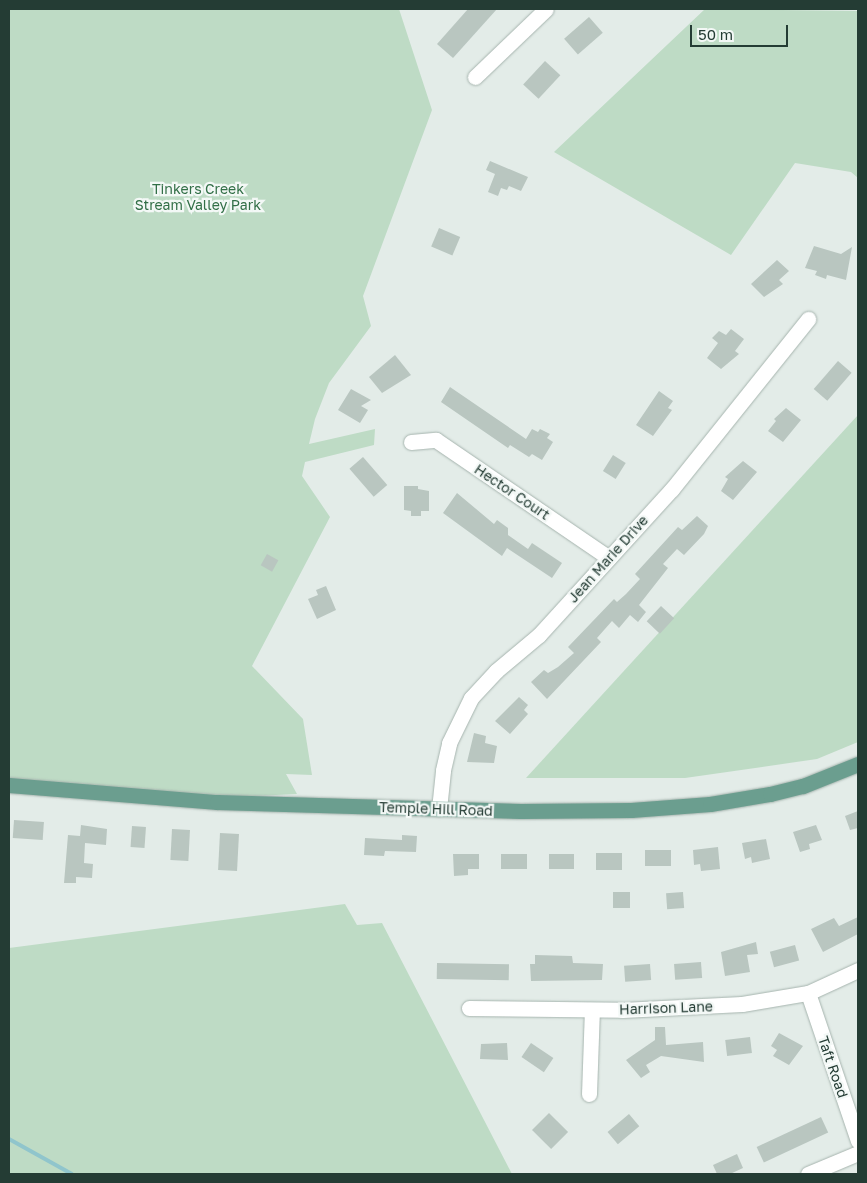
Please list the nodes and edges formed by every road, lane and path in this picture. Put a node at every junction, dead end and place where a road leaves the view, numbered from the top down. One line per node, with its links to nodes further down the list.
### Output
1 (546, 9): 2 (street)
2 (474, 77)
3 (808, 319): 5 (street, Jean Marie Drive)
4 (411, 442): 5 (street, Hector Court)
5 (610, 558): 8 (street, Jean Marie Drive)
6 (858, 764): 8 (main road, Temple Hill Road)
7 (9, 785): 8 (main road, Temple Hill Road)
8 (439, 809)
9 (858, 970): 10 (street, Harrison Lane)
10 (808, 993): 12 (street, Harrison Lane); 14 (street, Taft Road)
11 (468, 1008): 12 (street, Harrison Lane)
12 (592, 1010): 13 (street)
13 (589, 1094)
14 (858, 1141)
15 (858, 1152): 16 (street)
16 (808, 1174)

